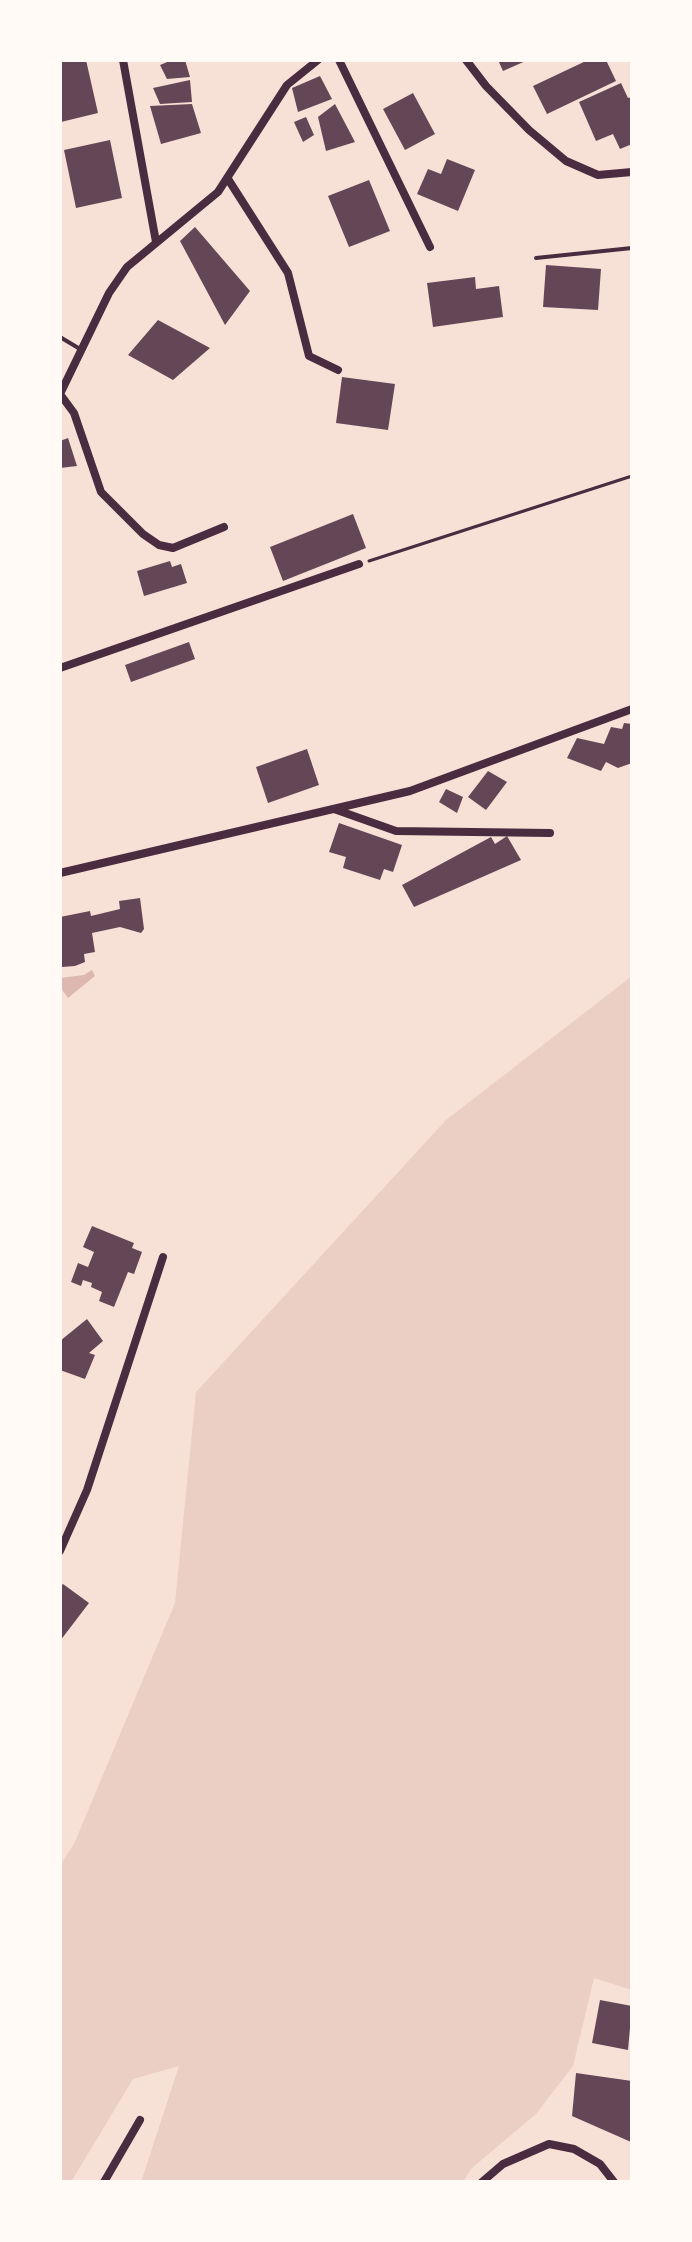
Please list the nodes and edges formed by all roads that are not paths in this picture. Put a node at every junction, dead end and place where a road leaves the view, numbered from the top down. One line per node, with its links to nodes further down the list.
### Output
1 (123, 60): 7 (street)
2 (318, 60): 6 (street)
3 (339, 60): 8 (street)
4 (466, 60): 5 (street)
5 (632, 172)
6 (228, 179): 7 (street); 13 (street)
7 (156, 242): 12 (street)
8 (430, 247)
9 (632, 248): 10 (lane)
10 (536, 258)
11 (60, 337): 12 (lane)
12 (82, 350): 14 (street)
13 (338, 370)
14 (60, 394): 15 (street)
15 (224, 527)
16 (359, 564): 17 (street)
17 (60, 668)
18 (632, 709): 19 (street)
19 (333, 809): 20 (street); 21 (street)
20 (550, 833)
21 (60, 873)
22 (163, 1257): 23 (street)
23 (60, 1551)
24 (140, 2120): 25 (street)
25 (104, 2182)
26 (482, 2182): 27 (street)
27 (614, 2182)

